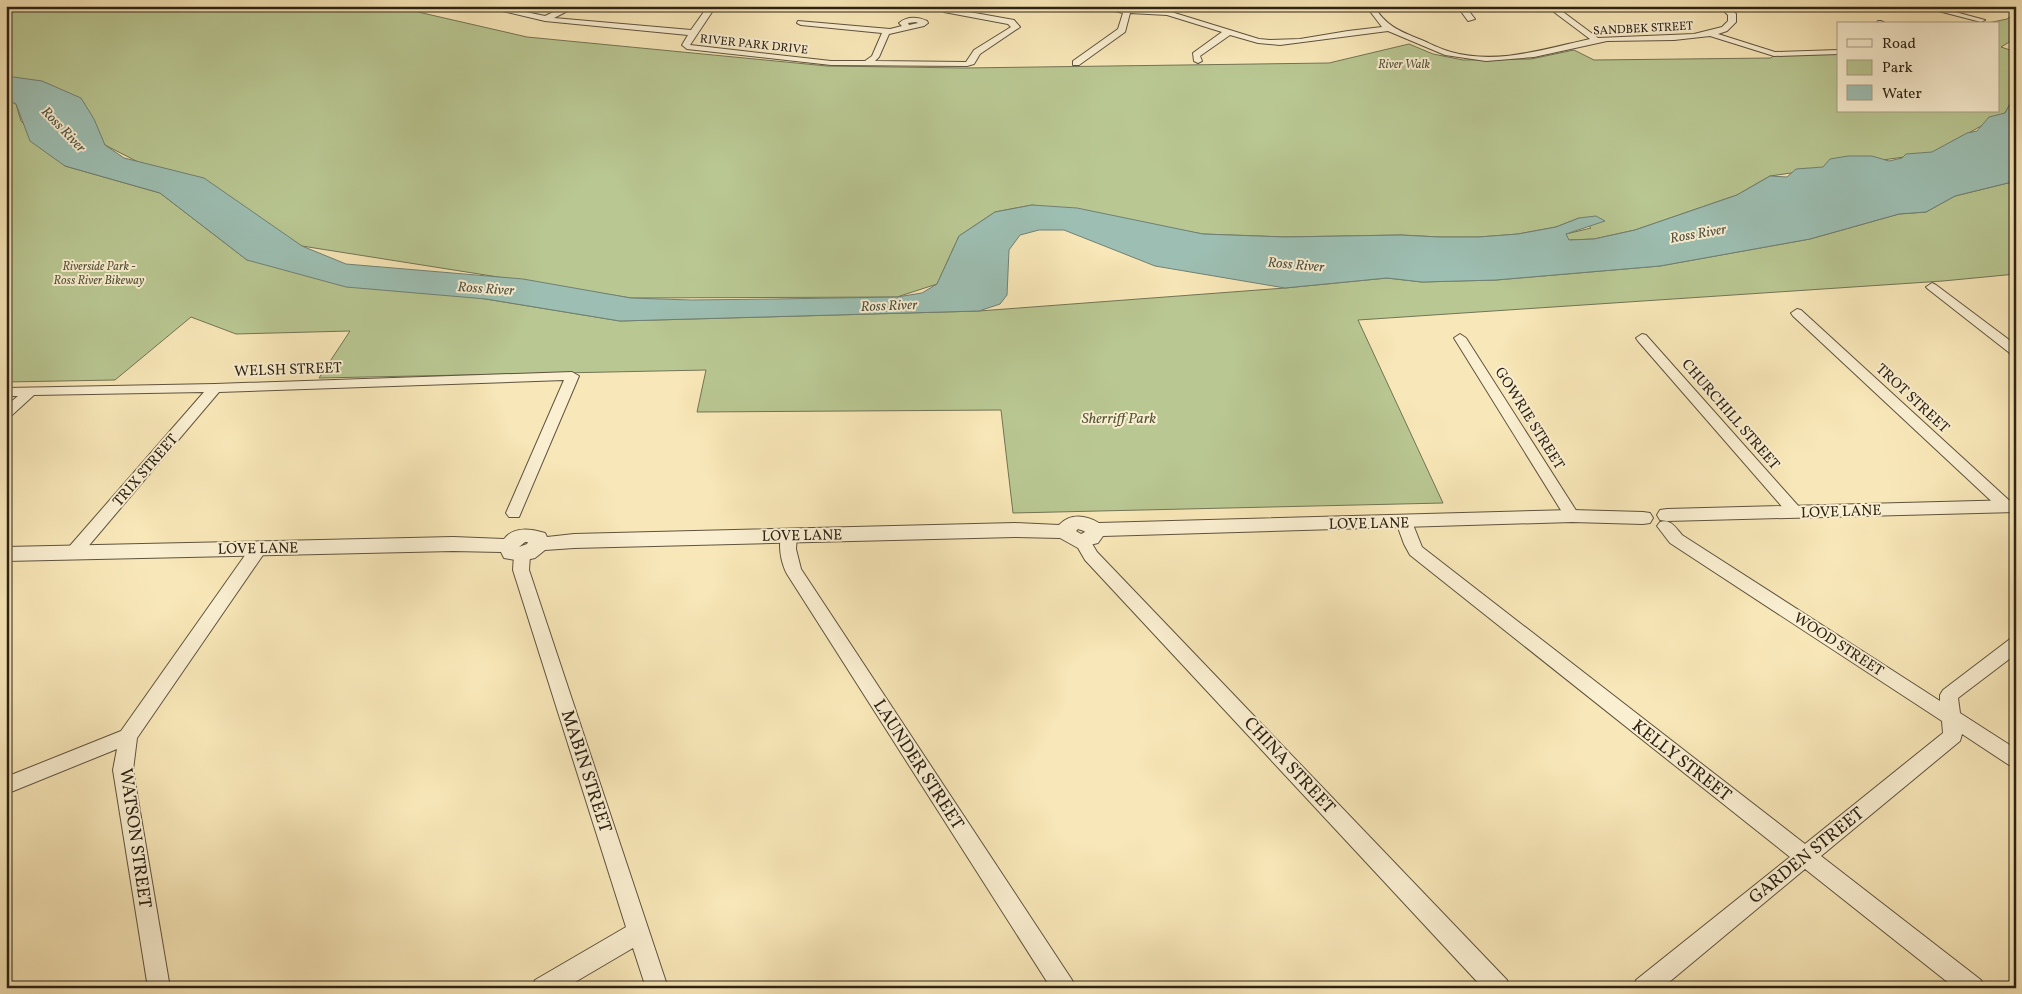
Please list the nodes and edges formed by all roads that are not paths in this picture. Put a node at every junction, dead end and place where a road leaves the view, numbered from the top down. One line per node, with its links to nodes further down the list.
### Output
1 (486, 6): 13 (street)
2 (573, 6): 13 (street)
3 (712, 6): 20 (street, RIVER PARK DRIVE)
4 (1098, 6): 11 (street)
5 (1370, 6): 17 (street, SANDBEK STREET)
6 (1382, 6): 10 (street)
7 (1550, 6): 22 (street)
8 (1724, 6): 21 (street, SANDBEK STREET)
9 (1923, 6): 15 (street)
10 (1462, 7): 14 (street)
11 (1127, 10): 19 (street); 26 (street)
12 (943, 12): 18 (street); 25 (street)
13 (545, 19): 20 (street)
14 (1471, 19)
15 (1981, 20)
16 (800, 23): 18 (street)
17 (1388, 29): 19 (street); 22 (street, SANDBEK STREET)
18 (889, 31): 25 (street)
19 (1229, 32): 24 (street)
20 (693, 33): 25 (street, RIVER PARK DRIVE)
21 (1711, 34): 22 (street, SANDBEK STREET); 23 (street)
22 (1596, 40)
23 (1837, 52)
24 (1198, 61)
25 (868, 62)
26 (1076, 63)
27 (1932, 287): 31 (street)
28 (1797, 313): 36 (street, TROT STREET)
29 (1460, 338): 39 (street, GOWRIE STREET)
30 (1642, 338): 38 (street, CHURCHILL STREET)
31 (2016, 351)
32 (215, 388): 33 (street, WELSH STREET); 37 (street, WELSH STREET); 46 (street, TRIX STREET)
33 (31, 391): 34 (street, WELSH STREET); 35 (street)
34 (6, 392)
35 (6, 413)
36 (2011, 507): 38 (street, LOVE LANE)
37 (514, 513)
38 (1796, 513): 40 (street, LOVE LANE)
39 (1572, 516): 40 (street, LOVE LANE); 41 (street, LOVE LANE)
40 (1666, 520): 49 (street, WOOD STREET)
41 (1404, 522): 42 (street, LOVE LANE); 53 (street, KELLY STREET)
42 (1081, 534): 43 (street, LOVE LANE); 59 (street, CHINA STREET)
43 (789, 535): 45 (street, LOVE LANE); 58 (street, LAUNDER STREET)
44 (259, 548): 45 (street, LOVE LANE); 46 (street, LOVE LANE); 50 (street, WATSON STREET)
45 (515, 550): 54 (street, MABIN STREET)
46 (74, 552): 47 (street, LOVE LANE)
47 (6, 554)
48 (2016, 644): 49 (street)
49 (1950, 717): 51 (street, WOOD STREET); 53 (street, GARDEN STREET)
50 (128, 736): 52 (street); 55 (street, WATSON STREET)
51 (2016, 759)
52 (6, 786)
53 (1804, 856): 60 (street, GARDEN STREET); 61 (street, KELLY STREET)
54 (639, 932): 56 (street); 57 (street, MABIN STREET)
55 (159, 988)
56 (543, 988)
57 (657, 988)
58 (1064, 988)
59 (1499, 988)
60 (1644, 988)
61 (1972, 988)

